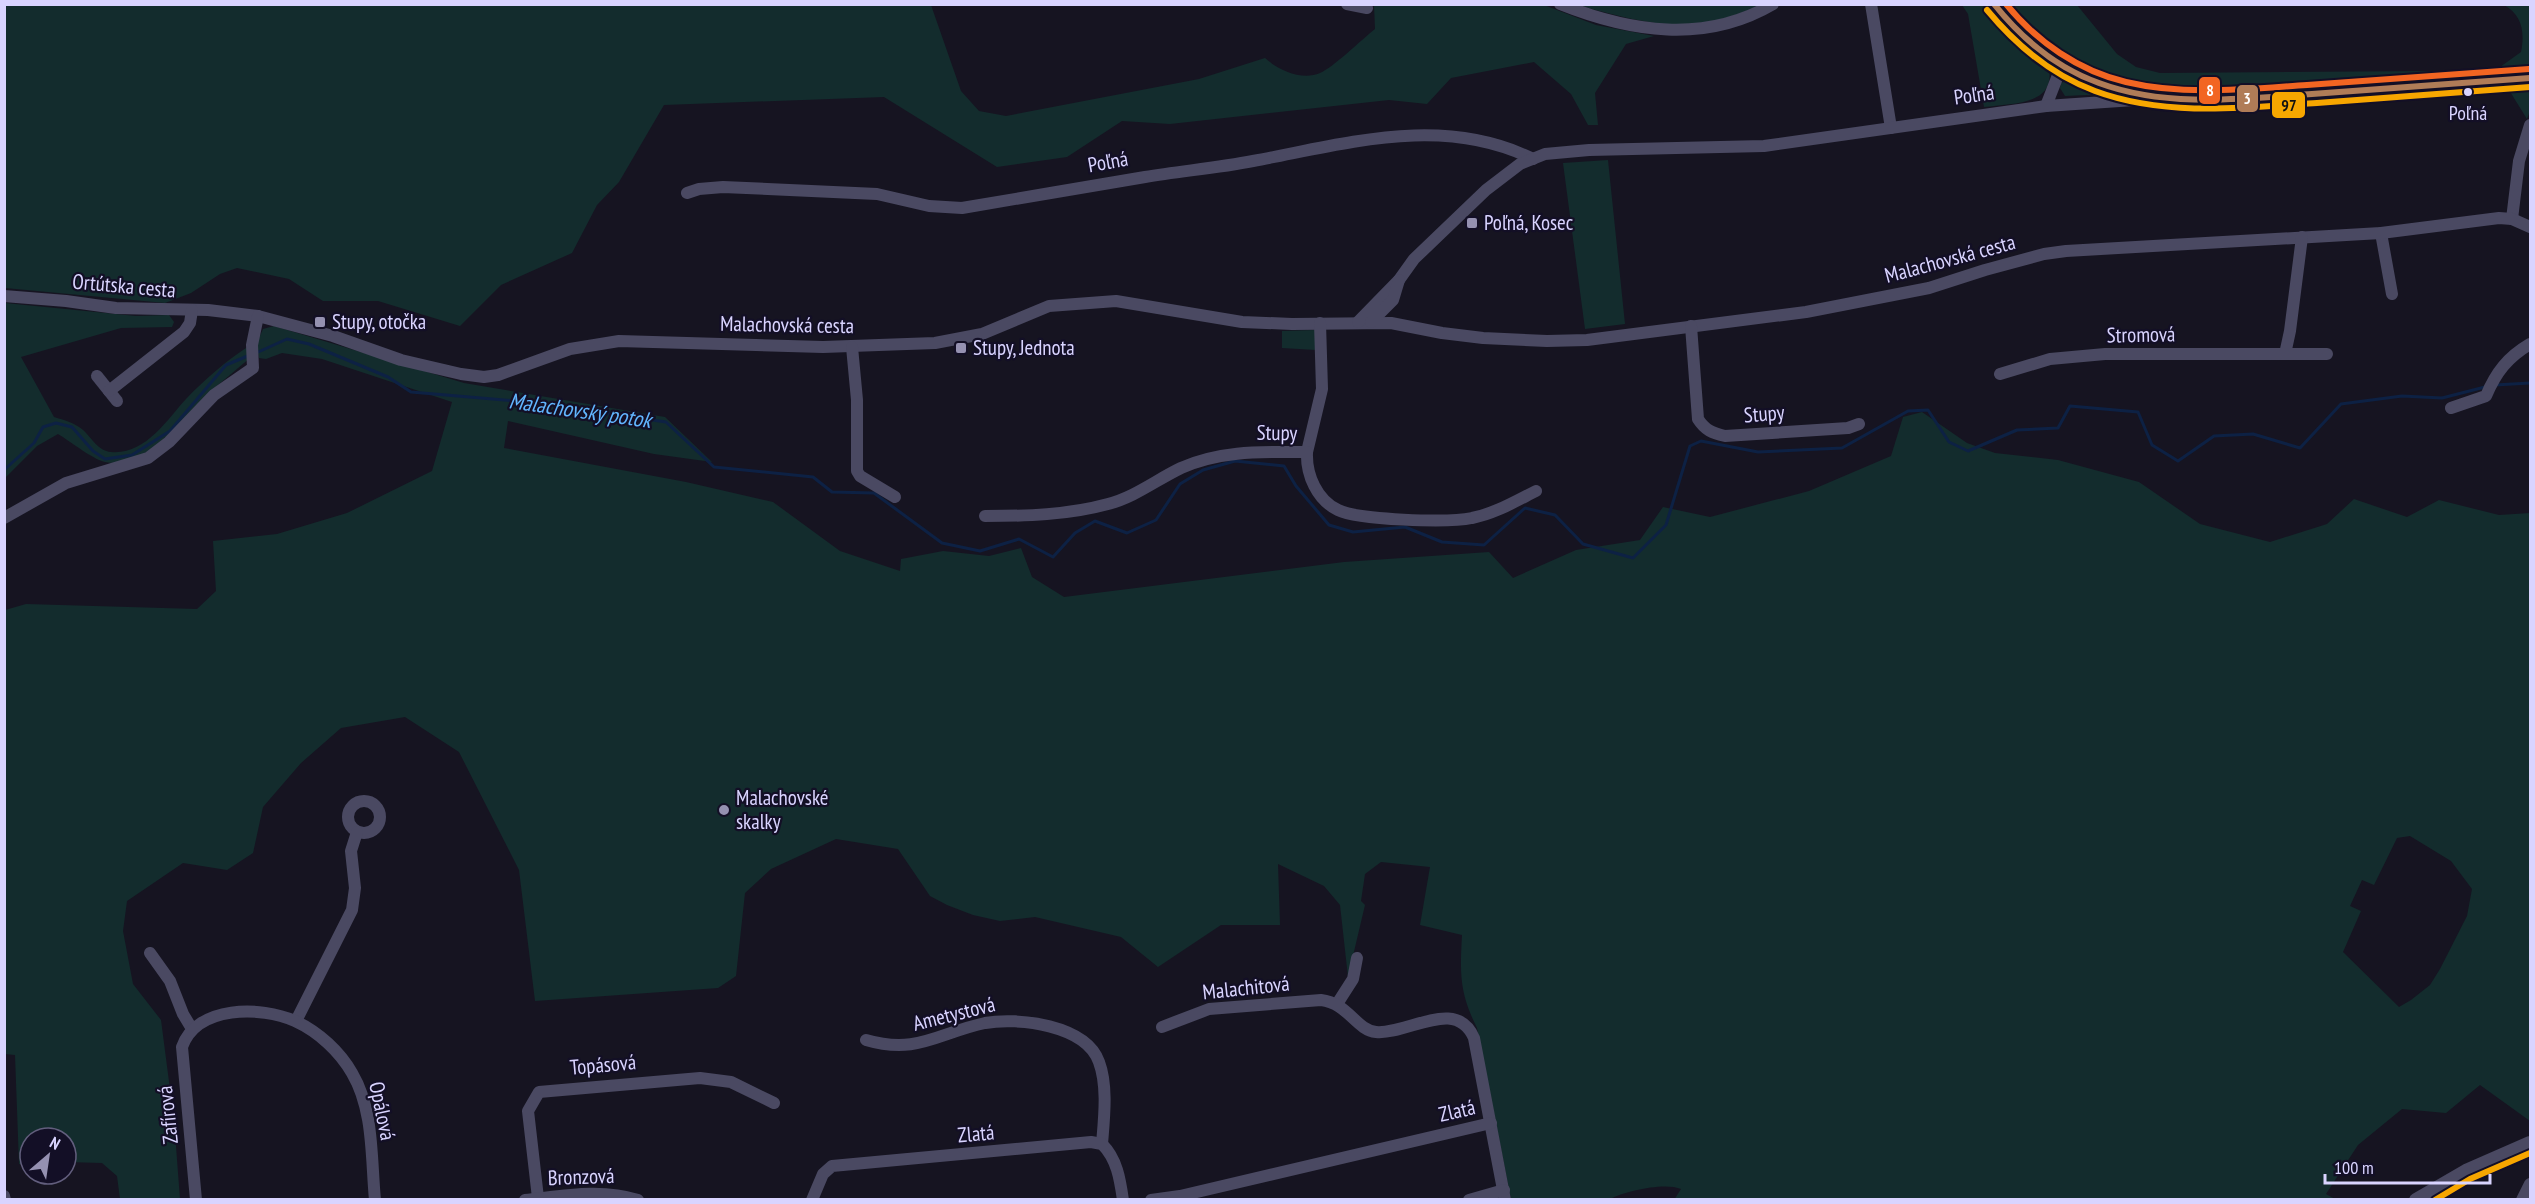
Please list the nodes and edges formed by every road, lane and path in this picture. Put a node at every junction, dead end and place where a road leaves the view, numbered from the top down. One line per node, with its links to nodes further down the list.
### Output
1 (1347, 4): 6 (street)
2 (1560, 4): 3 (street)
3 (1773, 4)
4 (1871, 4): 12 (street)
5 (1994, 4): 7 (street)
6 (1367, 8)
7 (2062, 65): 9 (street); 10 (street)
8 (2530, 78): 9 (street, Poľná)
9 (2166, 98): 10 (street, Poľná)
10 (2046, 106): 12 (street, Poľná)
11 (2530, 125): 15 (street)
12 (1891, 129): 13 (street, Poľná)
13 (1533, 159): 14 (street, Poľná); 21 (street, Poľná)
14 (687, 194)
15 (2512, 219): 16 (street, Malachovská cesta); 17 (street, Malachovská cesta)
16 (2530, 227)
17 (2381, 232): 18 (street, Malachovská cesta); 19 (street)
18 (2301, 237): 29 (street, Malachovská cesta); 32 (street)
19 (2392, 294)
20 (4, 296): 22 (street, Ortútska cesta)
21 (1384, 305): 25 (street); 26 (street); 28 (street)
22 (192, 310): 23 (street, Ortútska cesta); 35 (street)
23 (240, 313): 24 (street, Malachovská cesta)
24 (258, 316): 31 (street, Malachovská cesta); 42 (street)
25 (1358, 322): 26 (street, Malachovská cesta); 27 (street, Malachovská cesta)
26 (1371, 322): 28 (street, Malachovská cesta)
27 (1320, 323): 31 (street, Malachovská cesta); 38 (street)
28 (1396, 323): 29 (street, Malachovská cesta)
29 (1691, 326): 37 (street, Stupy)
30 (2530, 344): 36 (street)
31 (852, 347): 40 (street)
32 (2285, 354): 33 (street, Stromová); 34 (street, Stromová)
33 (2327, 354)
34 (2000, 374)
35 (97, 376)
36 (2451, 408)
37 (1859, 423)
38 (1307, 452): 39 (street, Stupy); 41 (street, Stupy)
39 (1536, 491)
40 (895, 496)
41 (985, 516)
42 (4, 518)
43 (357, 832): 47 (street)
44 (150, 954): 49 (street)
45 (1357, 958): 46 (street)
46 (1337, 1004): 48 (street, Malachitová); 52 (street)
47 (296, 1022): 49 (street, Opálová); 60 (street, Opálová)
48 (1162, 1027)
49 (192, 1029): 59 (street, Zafírová)
50 (866, 1040): 54 (street, Ametystová)
51 (774, 1103): 58 (street, Topásová)
52 (1491, 1123): 56 (street); 65 (street, Zlatá)
53 (2530, 1143): 67 (street)
54 (1102, 1144): 63 (street, Zlatá); 64 (street)
55 (2530, 1184): 68 (street)
56 (1505, 1195): 66 (street)
57 (581, 1197): 58 (street, Bronzová); 62 (street, Bronzová)
58 (538, 1198): 61 (street, Bronzová)
59 (196, 1200)
60 (375, 1200)
61 (525, 1200)
62 (638, 1200)
63 (812, 1200)
64 (1123, 1200)
65 (1152, 1200)
66 (1469, 1200)
67 (2416, 1200)
68 (2522, 1200)

